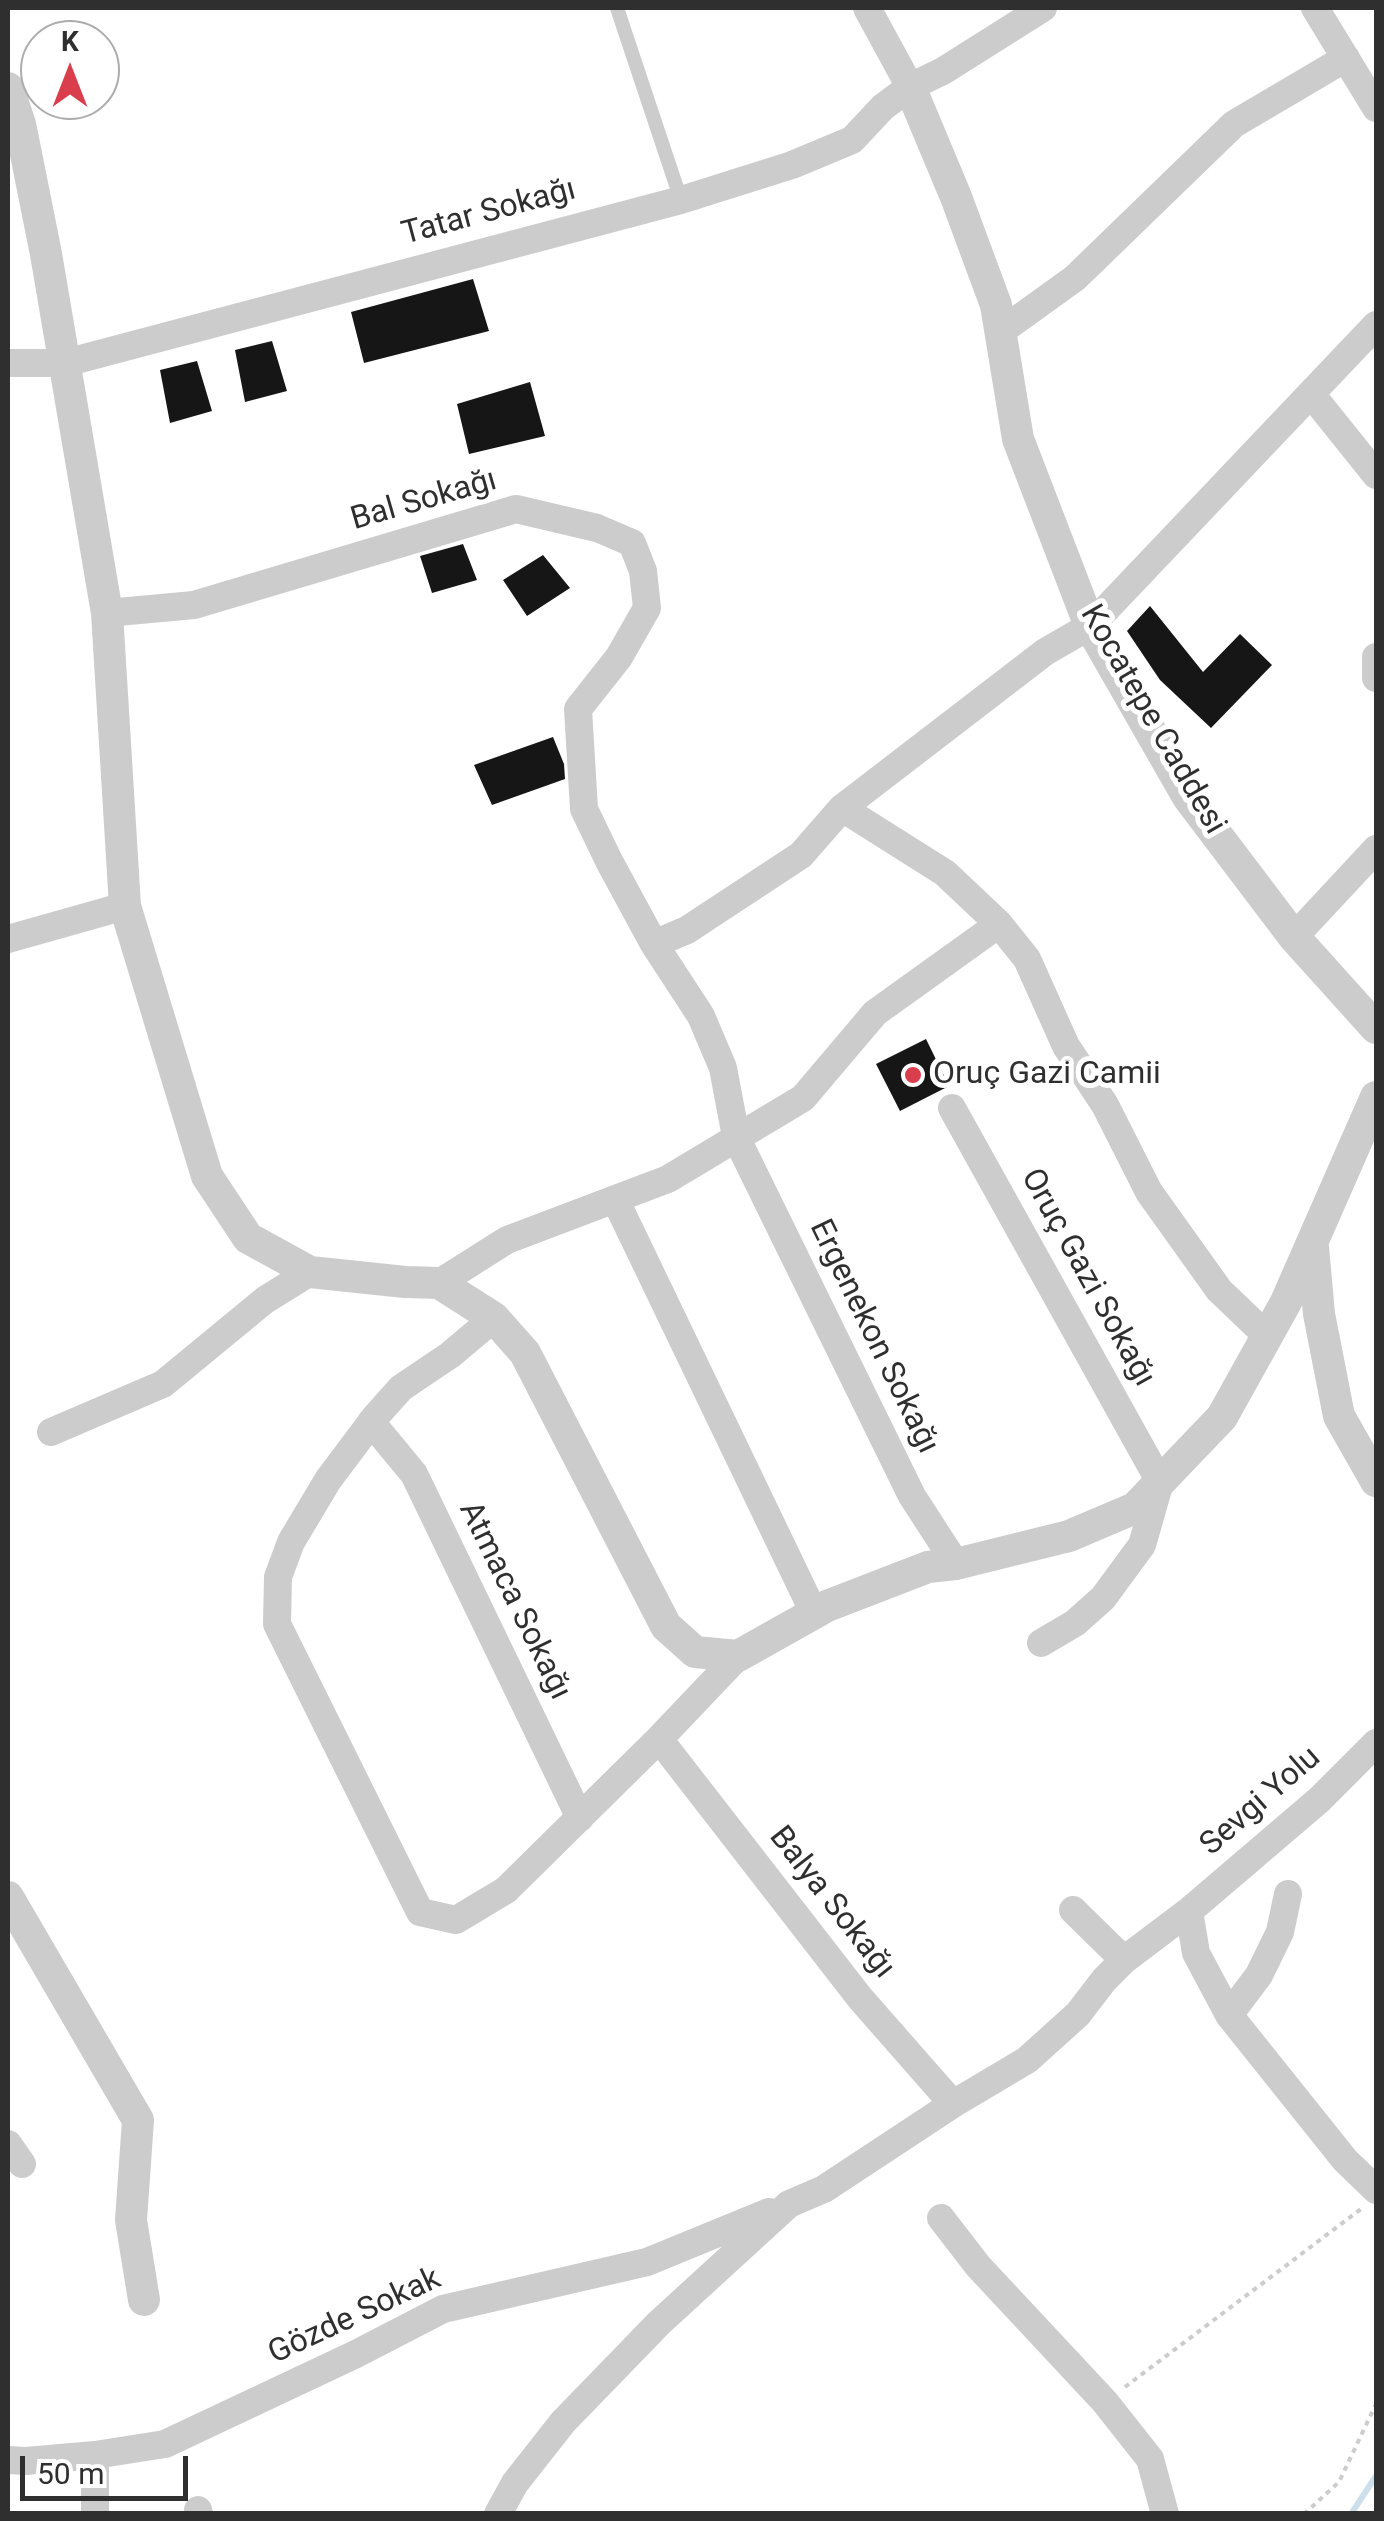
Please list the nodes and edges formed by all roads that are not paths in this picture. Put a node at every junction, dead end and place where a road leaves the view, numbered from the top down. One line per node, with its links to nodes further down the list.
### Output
1 (617, 8): 9 (lane)
2 (867, 8): 6 (street)
3 (1043, 8): 6 (street, Tatar Sokağı)
4 (1315, 8): 5 (street)
5 (1346, 58): 8 (street); 11 (street)
6 (910, 87): 9 (street, Tatar Sokağı); 11 (street, Kocatepe Caddesi)
7 (8, 88): 12 (street)
8 (1376, 108)
9 (681, 200): 12 (street, Tatar Sokağı)
10 (1376, 325): 14 (street)
11 (1000, 332): 17 (street, Kocatepe Caddesi)
12 (65, 362): 13 (street, Tatar Sokağı); 16 (street)
13 (8, 363)
14 (1311, 394): 15 (street); 17 (street)
15 (1376, 475)
16 (107, 613): 20 (street, Bal Sokağı); 23 (street)
17 (1090, 626): 21 (street); 25 (street, Kocatepe Caddesi)
18 (1376, 657): 19 (street)
19 (1376, 678)
20 (578, 710): 27 (street, Ergenekon Sokağı)
21 (842, 808): 24 (street); 27 (street)
22 (1376, 850): 25 (street)
23 (125, 906): 26 (street); 34 (street)
24 (999, 924): 31 (street); 37 (street)
25 (1294, 937): 28 (street, Kocatepe Caddesi)
26 (8, 939)
27 (654, 944): 31 (street, Ergenekon Sokağı)
28 (1376, 1028)
29 (1376, 1098): 33 (street)
30 (952, 1108): 41 (street, Oruç Gazi Sokağı)
31 (736, 1136): 32 (street); 42 (street, Ergenekon Sokağı)
32 (614, 1199): 35 (street); 43 (street)
33 (1312, 1243): 37 (street); 40 (street)
34 (310, 1272): 35 (street); 39 (street)
35 (439, 1283): 36 (street)
36 (494, 1318): 38 (street); 45 (street)
37 (1268, 1336): 41 (street)
38 (372, 1422): 48 (street, Atmaca Sokağı); 48 (street)
39 (50, 1432)
40 (1376, 1481)
41 (1160, 1482): 42 (street); 44 (street)
42 (956, 1564): 43 (street)
43 (814, 1613): 45 (street)
44 (1041, 1643)
45 (738, 1656): 46 (street)
46 (659, 1739): 48 (street); 55 (street, Balya Sokağı)
47 (1376, 1743): 52 (street, Sevgi Yolu)
48 (580, 1818)
49 (1288, 1894): 54 (street)
50 (8, 1897): 59 (street)
51 (1073, 1910): 53 (street)
52 (1189, 1911): 53 (street, Sevgi Yolu); 54 (street)
53 (1124, 1960): 55 (street, Sevgi Yolu)
54 (1229, 2015): 56 (street)
55 (953, 2104): 57 (street, Sevgi Yolu)
56 (1369, 2199)
57 (789, 2204): 60 (street, Gözde Sokak); 63 (street)
58 (942, 2218): 64 (street)
59 (144, 2300)
60 (95, 2456): 61 (street, Gözde Sokak); 62 (street)
61 (8, 2460)
62 (96, 2514)
63 (498, 2514)
64 (1165, 2514)

